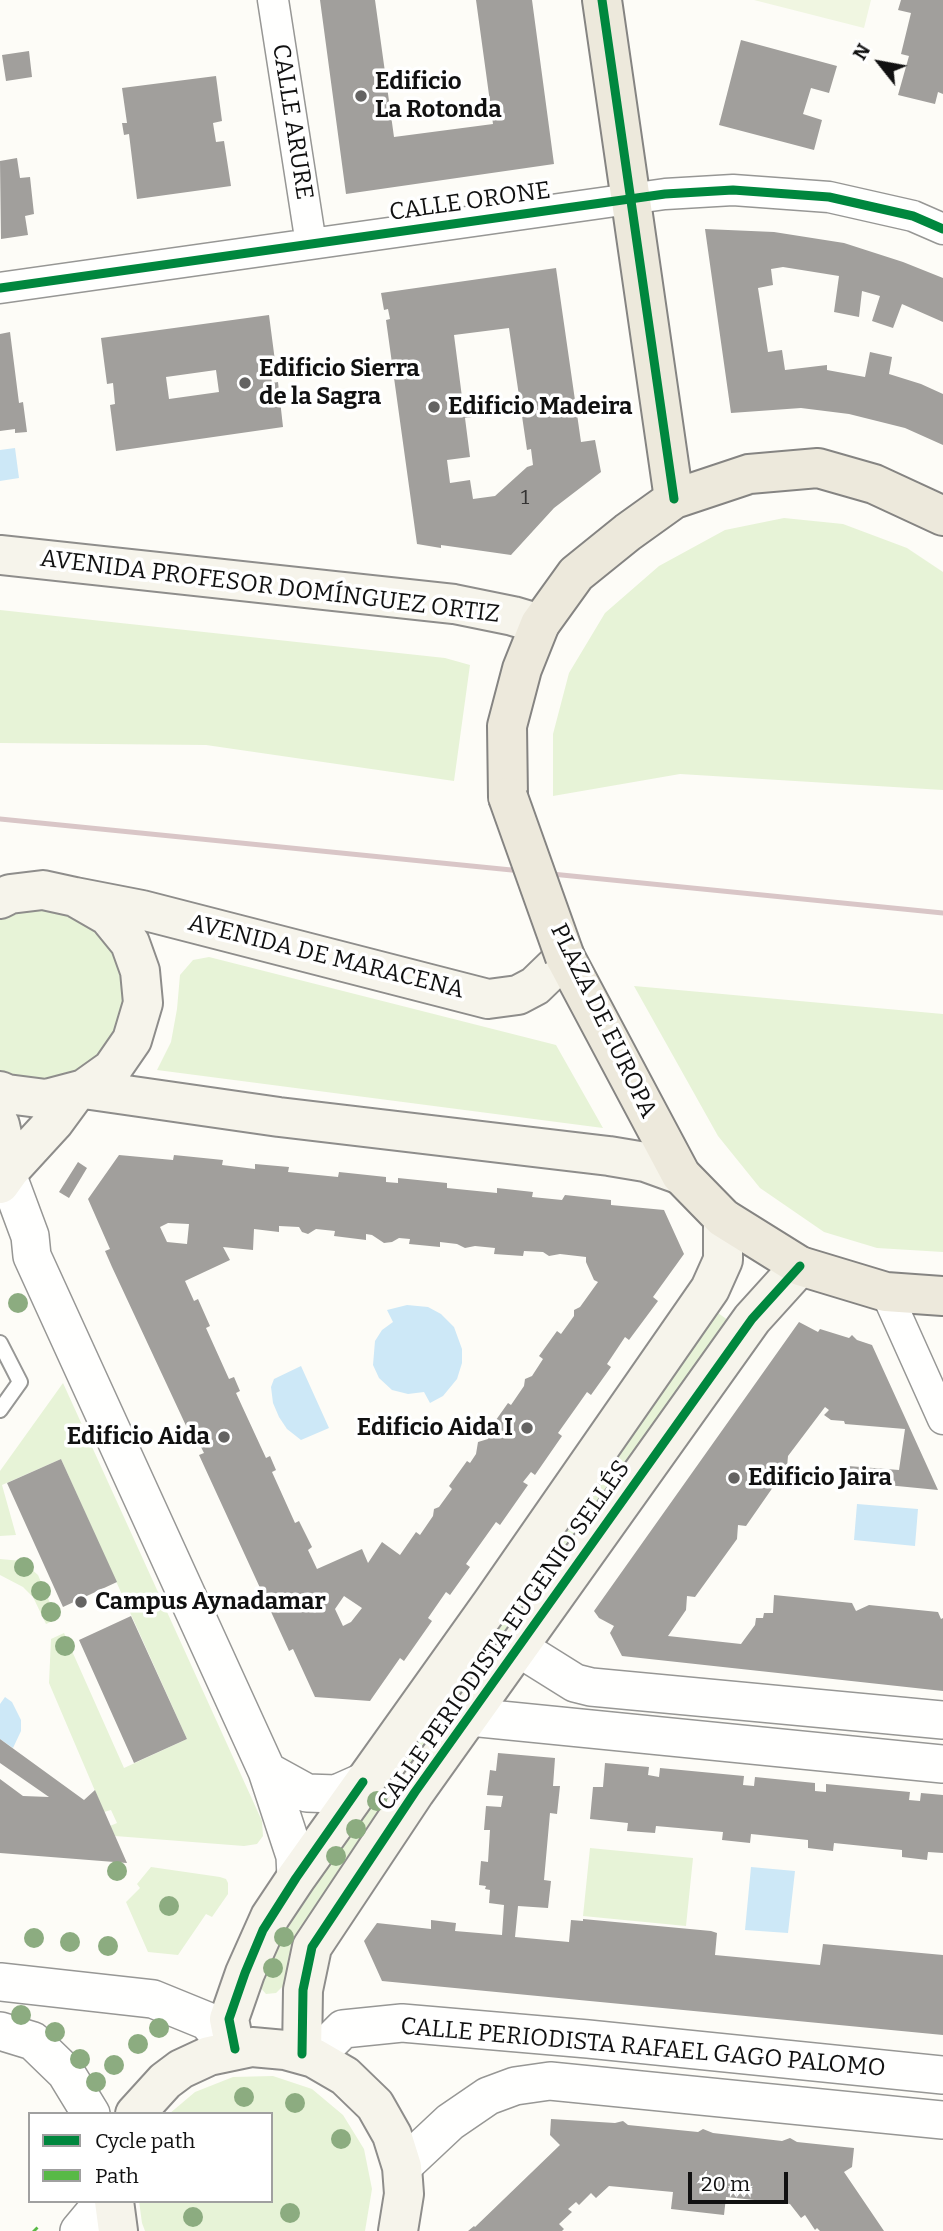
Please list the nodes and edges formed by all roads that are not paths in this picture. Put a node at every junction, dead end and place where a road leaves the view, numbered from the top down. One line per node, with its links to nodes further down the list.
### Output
1 (274, 0): 5 (street, CALLE ARURE)
2 (602, 0): 3 (main road)
3 (631, 198): 4 (street, CALLE ORONE); 5 (street, CALLE ORONE); 7 (main road)
4 (943, 229)
5 (311, 244): 6 (street, CALLE ORONE)
6 (0, 288)
7 (674, 499): 8 (main road, PLAZA DE EUROPA); 10 (main road, PLAZA DE EUROPA)
8 (943, 516)
9 (0, 555): 10 (main road, AVENIDA PROFESOR DOMÍNGUEZ ORTIZ)
10 (540, 624): 14 (main road, PLAZA DE EUROPA, bridge)
11 (0, 878): 12 (main road, AVENIDA DE MARACENA)
12 (59, 894): 13 (main road); 14 (main road, AVENIDA DE MARACENA); 16 (main road)
13 (0, 899)
14 (565, 957): 18 (main road, PLAZA DE EUROPA)
15 (0, 1091): 16 (main road)
16 (80, 1091): 18 (main road); 19 (main road)
17 (0, 1125): 19 (main road)
18 (681, 1175): 20 (main road, PLAZA DE EUROPA)
19 (6, 1176): 21 (street)
20 (723, 1218): 22 (main road, PLAZA DE EUROPA); 33 (main road, CALLE PERIODISTA EUGENIO SELLÉS)
21 (16, 1252): 32 (street)
22 (800, 1266): 23 (main road, PLAZA DE EUROPA); 28 (main road, CALLE PERIODISTA EUGENIO SELLÉS)
23 (886, 1292): 24 (main road, PLAZA DE EUROPA); 27 (street)
24 (943, 1296)
25 (0, 1343): 26 (lane)
26 (0, 1410)
27 (943, 1419)
28 (519, 1648): 29 (main road, CALLE PERIODISTA EUGENIO SELLÉS); 30 (street)
29 (470, 1717): 31 (street); 38 (main road, CALLE PERIODISTA EUGENIO SELLÉS)
30 (943, 1720)
31 (943, 1763)
32 (267, 1771): 33 (street); 34 (street)
33 (363, 1782): 34 (main road, CALLE PERIODISTA EUGENIO SELLÉS)
34 (296, 1878): 37 (main road, CALLE PERIODISTA EUGENIO SELLÉS)
35 (0, 1982): 37 (street)
36 (0, 2031): 40 (street)
37 (231, 2050): 38 (main road); 41 (main road)
38 (308, 2056): 39 (street, CALLE PERIODISTA RAFAEL GAGO PALOMO); 43 (main road)
39 (943, 2076)
40 (90, 2112)
41 (137, 2112)
42 (943, 2120): 43 (street, CALLE PERIODISTA RAFAEL GAGO PALOMO)
43 (402, 2167): 48 (main road)
44 (102, 2203): 46 (street)
45 (114, 2203): 47 (main road)
46 (79, 2231)
47 (118, 2231)
48 (398, 2231)

